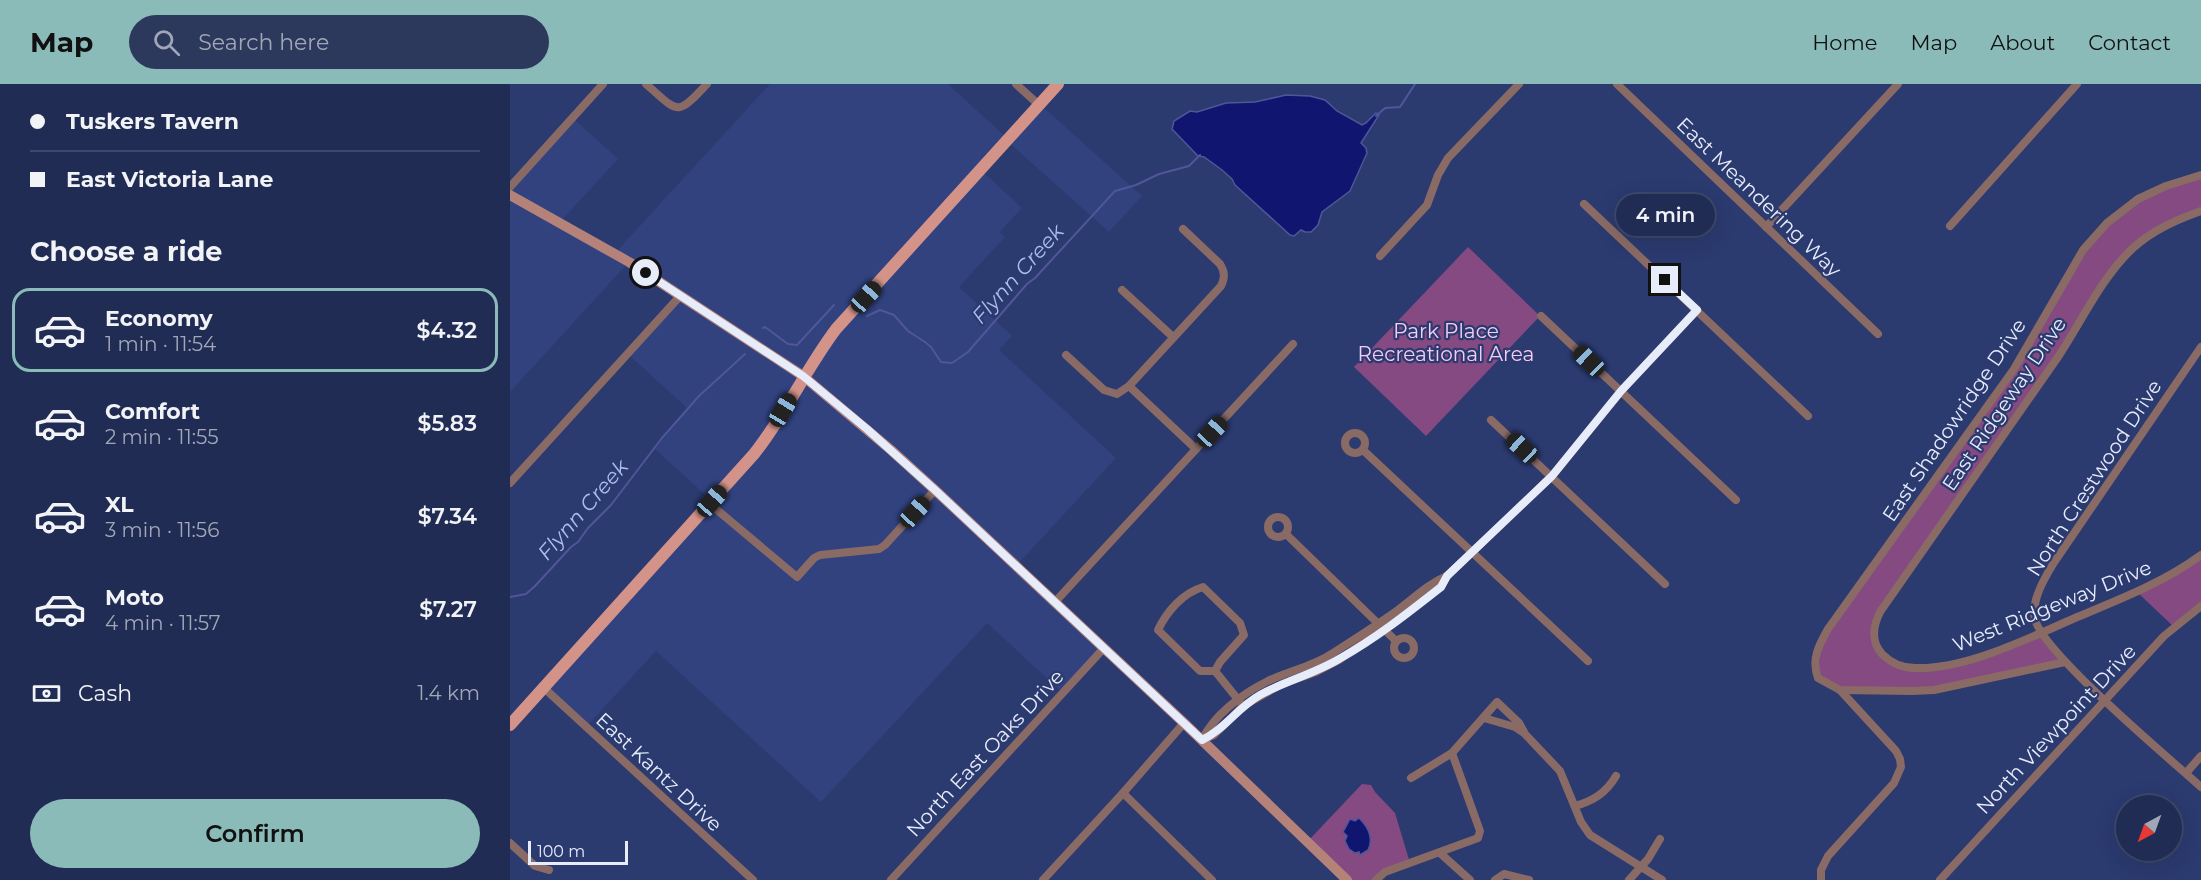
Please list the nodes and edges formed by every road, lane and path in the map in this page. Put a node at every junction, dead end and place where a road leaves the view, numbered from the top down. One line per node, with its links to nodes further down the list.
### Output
1 (603, 84): 12 (street)
2 (646, 84): 3 (street)
3 (707, 84)
4 (1016, 84): 10 (street)
5 (1058, 84): 10 (main road)
6 (1519, 84): 19 (street)
7 (1617, 84): 17 (street, East Meandering Way)
8 (1898, 84): 17 (street)
9 (2077, 84): 16 (street)
10 (1039, 105): 29 (main road)
11 (2201, 175): 56 (street, East Shadowridge Drive)
12 (510, 187)
13 (510, 195): 21 (main road)
14 (1584, 204): 22 (street)
15 (2201, 212): 51 (street, East Ridgeway Drive)
16 (1950, 226)
17 (1766, 227): 24 (street, East Meandering Way)
18 (1183, 229): 25 (street)
19 (1380, 256)
20 (1122, 290): 25 (street)
21 (681, 295): 29 (main road); 37 (street)
22 (1697, 310): 31 (street); 32 (street)
23 (1541, 316): 31 (street)
24 (1878, 334)
25 (1173, 337): 30 (street)
26 (1293, 344): 34 (street)
27 (2201, 347): 48 (street, North Crestwood Drive)
28 (1066, 355): 30 (street)
29 (803, 376): 38 (main road); 40 (main road)
30 (1129, 386): 34 (street)
31 (1621, 391): 36 (street); 39 (street)
32 (1808, 416)
33 (1491, 420): 36 (street)
34 (1196, 449): 45 (street)
35 (1363, 450): 42 (street)
36 (1552, 476): 42 (street); 44 (street)
37 (510, 483)
38 (935, 490): 40 (street); 45 (main road)
39 (1736, 500)
40 (710, 504): 55 (main road)
41 (1286, 534): 47 (street)
42 (1472, 553): 47 (street); 52 (street)
43 (2201, 555): 48 (street, West Ridgeway Drive)
44 (1665, 584)
45 (1055, 602): 50 (main road)
46 (2201, 606): 57 (street, North Viewpoint Drive)
47 (1380, 627): 49 (street); 58 (street)
48 (2040, 633): 51 (street, West Ridgeway Drive); 53 (street)
49 (1396, 641)
50 (1104, 648): 60 (main road); 78 (street, North East Oaks Drive)
51 (1878, 649)
52 (1588, 662)
53 (2065, 662): 56 (street); 57 (street)
54 (1215, 671): 54 (street); 58 (street)
55 (544, 688): 61 (main road); 77 (street, East Kantz Drive)
56 (1840, 690): 88 (street, East Shadowridge Drive)
57 (2106, 700): 66 (street); 89 (street, North Viewpoint Drive)
58 (1241, 703): 63 (street)
59 (1484, 718): 62 (street); 62 (street); 64 (street)
60 (1184, 723): 63 (main road); 70 (street)
61 (510, 725)
62 (1524, 733): 71 (street)
63 (1202, 740): 81 (main road)
64 (1452, 753): 68 (street); 74 (street)
65 (2201, 756): 66 (street)
66 (2186, 773): 69 (street)
67 (1616, 776): 71 (street)
68 (1411, 778)
69 (2201, 787)
70 (1124, 793): 79 (street); 80 (street)
71 (1575, 806): 75 (street)
72 (1660, 839): 75 (street)
73 (510, 843): 76 (street)
74 (1440, 853): 82 (street); 83 (street)
75 (1641, 867): 86 (street); 87 (street)
76 (549, 870)
77 (753, 880)
78 (891, 880)
79 (1043, 880)
80 (1212, 880)
81 (1347, 880)
82 (1376, 880)
83 (1470, 880)
84 (1495, 880): 85 (street)
85 (1529, 880)
86 (1629, 880)
87 (1662, 880)
88 (1821, 880)
89 (1940, 880)

